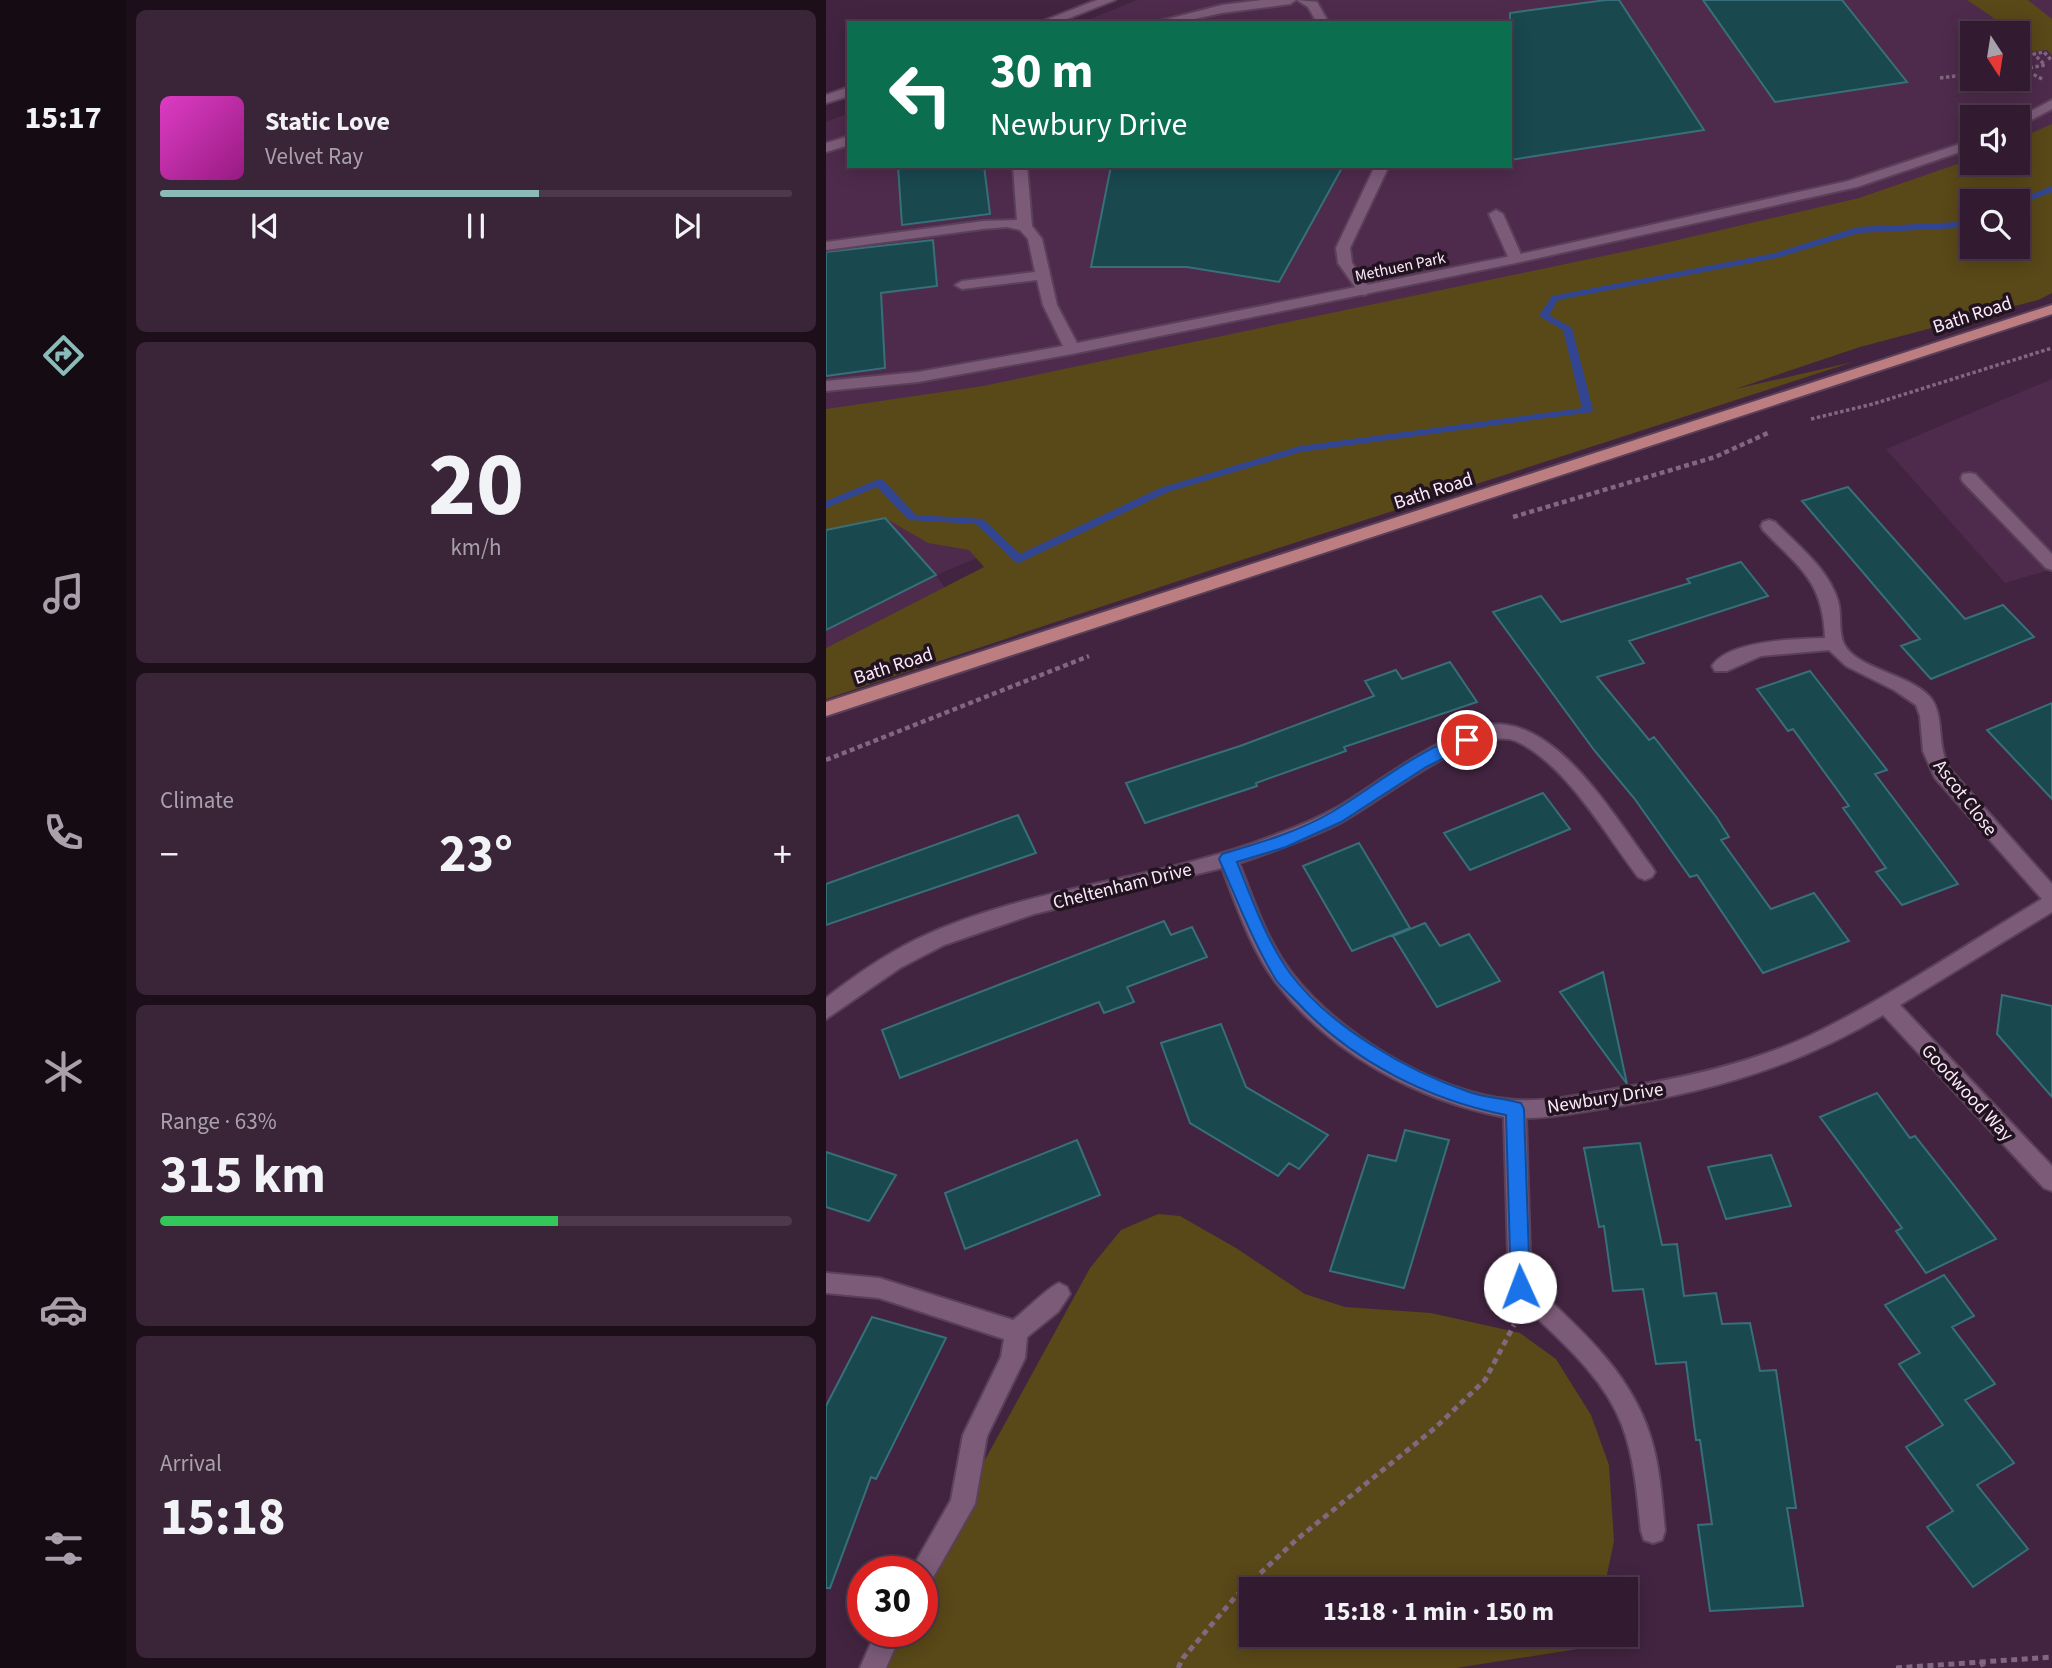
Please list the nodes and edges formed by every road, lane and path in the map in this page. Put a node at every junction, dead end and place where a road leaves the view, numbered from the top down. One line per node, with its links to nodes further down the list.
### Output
1 (1109, 0): 4 (street)
2 (1290, 0): 5 (street)
3 (1303, 0): 6 (street)
4 (1050, 21)
5 (1167, 21)
6 (1322, 21)
7 (2052, 61): 8 (path)
8 (2030, 68)
9 (2030, 72): 12 (path)
10 (1960, 76): 11 (path)
11 (1940, 78)
12 (2045, 80)
13 (847, 92): 14 (street)
14 (826, 99)
15 (2052, 104): 16 (street)
16 (2030, 116)
17 (847, 141): 18 (street)
18 (826, 148)
19 (1960, 148): 26 (street, Methuen Park)
20 (1020, 168): 23 (street)
21 (1381, 168): 29 (street)
22 (1496, 214): 26 (street)
23 (1025, 226): 24 (street); 27 (street)
24 (863, 241): 25 (street)
25 (826, 246)
26 (1517, 259): 29 (street, Methuen Park)
27 (1043, 275): 28 (street); 32 (street)
28 (962, 285)
29 (1364, 291): 32 (street, Methuen Park)
30 (2052, 309): 43 (main road, Bath Road)
31 (2052, 348): 34 (path)
32 (1072, 349): 33 (street, Methuen Park)
33 (826, 386)
34 (1810, 419)
35 (1773, 431): 37 (path)
36 (1969, 478): 39 (street)
37 (1508, 519)
38 (1769, 526): 40 (street)
39 (2051, 560)
40 (1834, 644): 42 (street); 47 (street, Ascot Close)
41 (1092, 655): 44 (path)
42 (1721, 666)
43 (826, 709)
44 (826, 760)
45 (1227, 859): 46 (street, Cheltenham Drive); 49 (street, Cheltenham Drive); 50 (street, Newbury Drive)
46 (1644, 872)
47 (2052, 900): 48 (street, Newbury Drive)
48 (1885, 1003): 50 (street, Newbury Drive); 51 (street, Goodwood Way)
49 (826, 1010)
50 (1515, 1109): 53 (street)
51 (2052, 1181)
52 (826, 1283): 55 (street)
53 (1520, 1287): 56 (street); 62 (path)
54 (1059, 1294): 55 (street)
55 (1016, 1332): 57 (street)
56 (1653, 1531)
57 (932, 1556)
58 (882, 1647): 61 (street)
59 (2052, 1657): 60 (path)
60 (1983, 1664): 63 (path)
61 (873, 1668)
62 (1178, 1668)
63 (1896, 1668)

